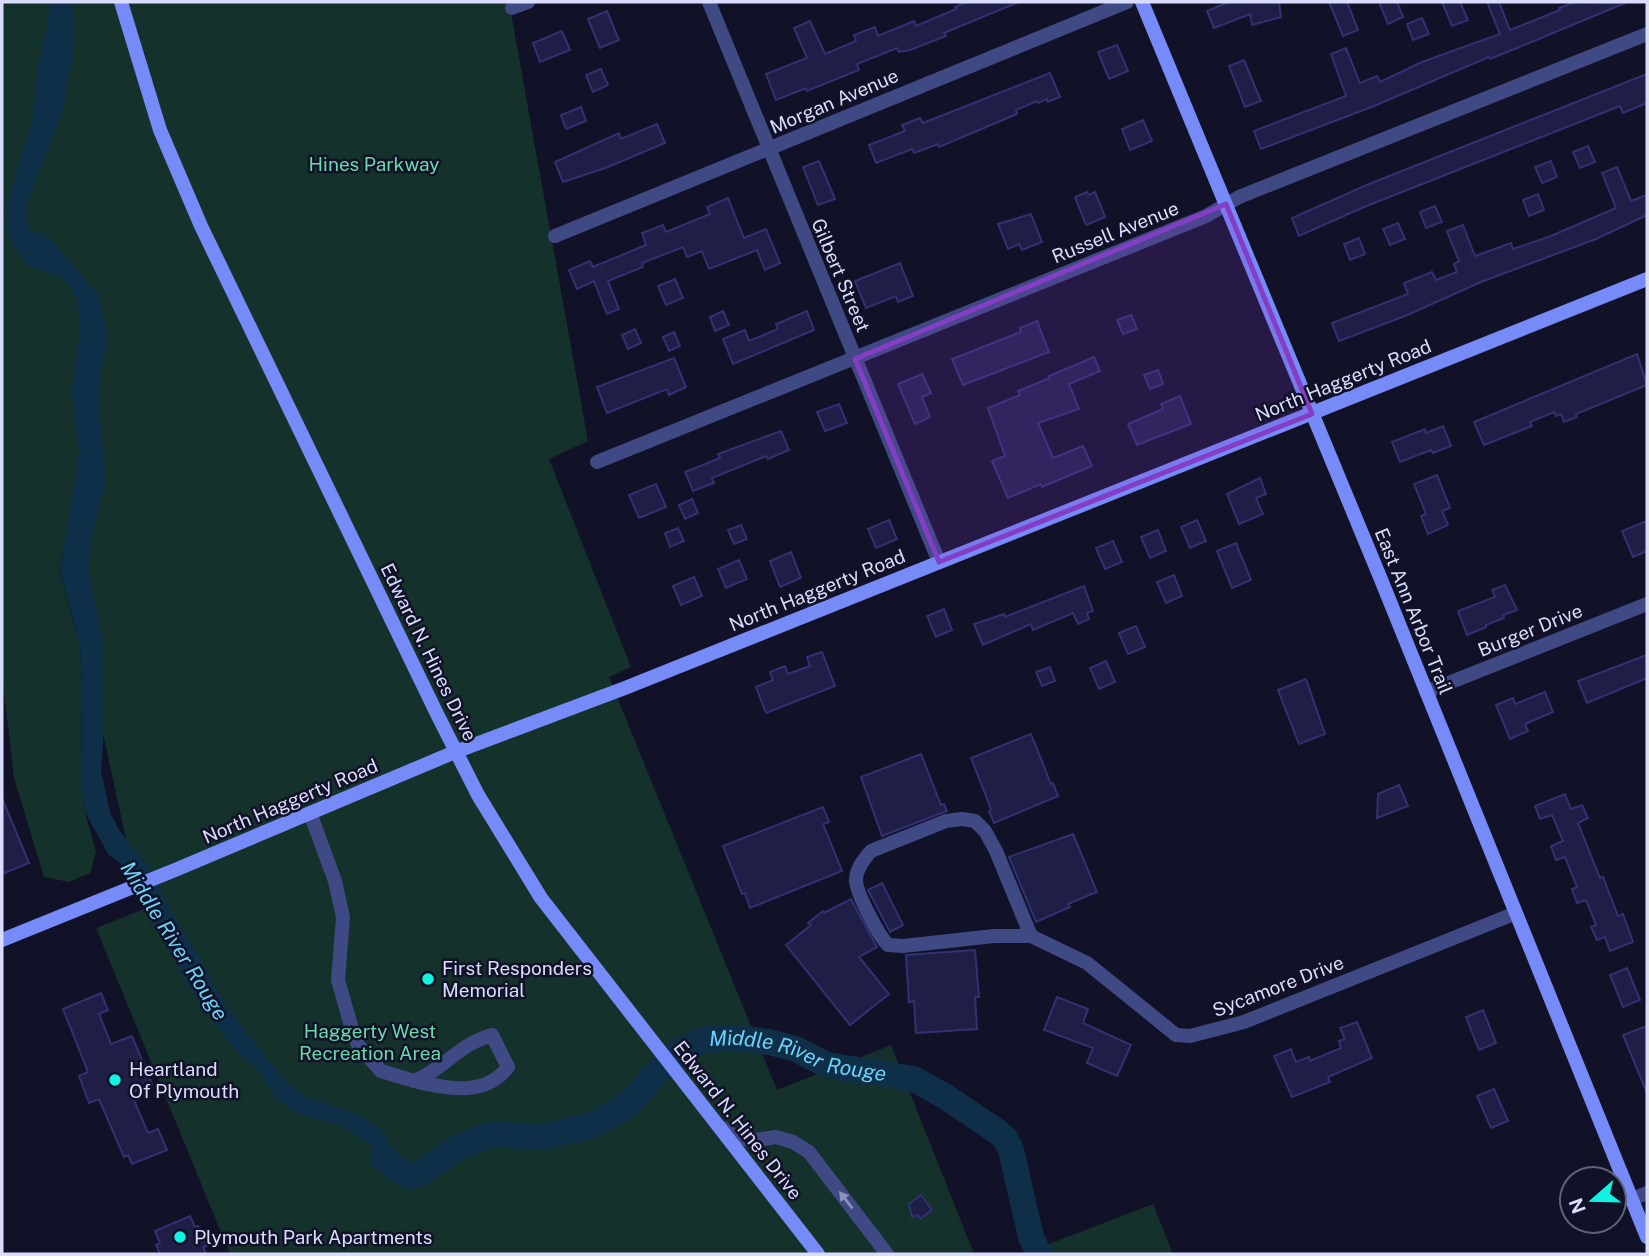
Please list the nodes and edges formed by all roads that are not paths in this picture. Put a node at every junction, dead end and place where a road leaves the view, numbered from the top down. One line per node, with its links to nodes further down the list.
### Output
1 (121, 2): 18 (street, Edward N. Hines Drive)
2 (528, 2): 6 (street)
3 (709, 2): 8 (street, Gilbert Street)
4 (1127, 2): 8 (street, Morgan Avenue)
5 (1142, 2): 9 (street, East Ann Arbor Trail)
6 (512, 8)
7 (1647, 34): 9 (street, Russell Avenue)
8 (768, 150): 10 (street, Morgan Avenue); 12 (street, Gilbert Street)
9 (1226, 204): 12 (street, Russell Avenue); 13 (street, East Ann Arbor Trail)
10 (555, 236)
11 (1647, 279): 13 (street, North Haggerty Road)
12 (855, 359): 14 (street, Russell Avenue); 15 (street, Gilbert Street)
13 (1312, 414): 15 (street, North Haggerty Road); 17 (street, East Ann Arbor Trail)
14 (597, 462)
15 (939, 562): 18 (street, North Haggerty Road)
16 (1647, 604): 17 (street, Burger Drive)
17 (1426, 692): 20 (street, East Ann Arbor Trail)
18 (455, 752): 19 (street, North Haggerty Road); 24 (street, Edward N. Hines Drive)
19 (310, 813): 22 (street, North Haggerty Road); 23 (street)
20 (1516, 913): 21 (street, Sycamore Drive); 26 (street, East Ann Arbor Trail)
21 (1031, 936): 21 (street)
22 (2, 940)
23 (414, 1081): 23 (street)
24 (717, 1125): 28 (street, Edward N. Hines Drive); 29 (street, one-way to 24)
25 (1647, 1193): 26 (street)
26 (1632, 1199): 27 (street, East Ann Arbor Trail)
27 (1647, 1237)
28 (818, 1254)
29 (887, 1254)

